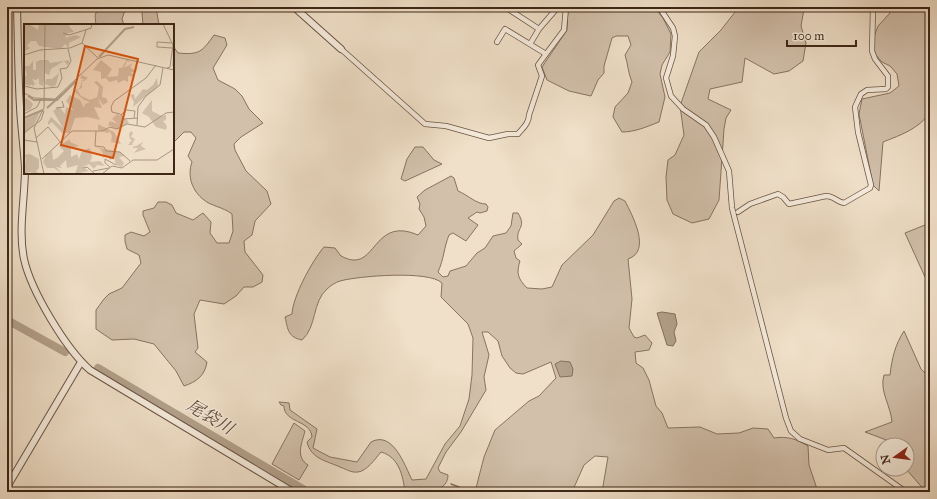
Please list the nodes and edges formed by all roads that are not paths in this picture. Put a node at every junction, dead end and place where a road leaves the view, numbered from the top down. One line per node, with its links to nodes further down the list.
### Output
1 (17, 7): 14 (street)
2 (294, 7): 11 (street)
3 (505, 7): 8 (street)
4 (558, 7): 8 (street)
5 (566, 7): 12 (street)
6 (659, 7): 17 (street)
7 (873, 7): 13 (street)
8 (539, 29): 10 (street)
9 (497, 42): 10 (street)
10 (530, 44): 12 (street)
11 (341, 49): 12 (street)
12 (546, 54)
13 (738, 212)
14 (81, 362): 15 (street); 16 (street)
15 (7, 487)
16 (293, 492)
17 (906, 492)

